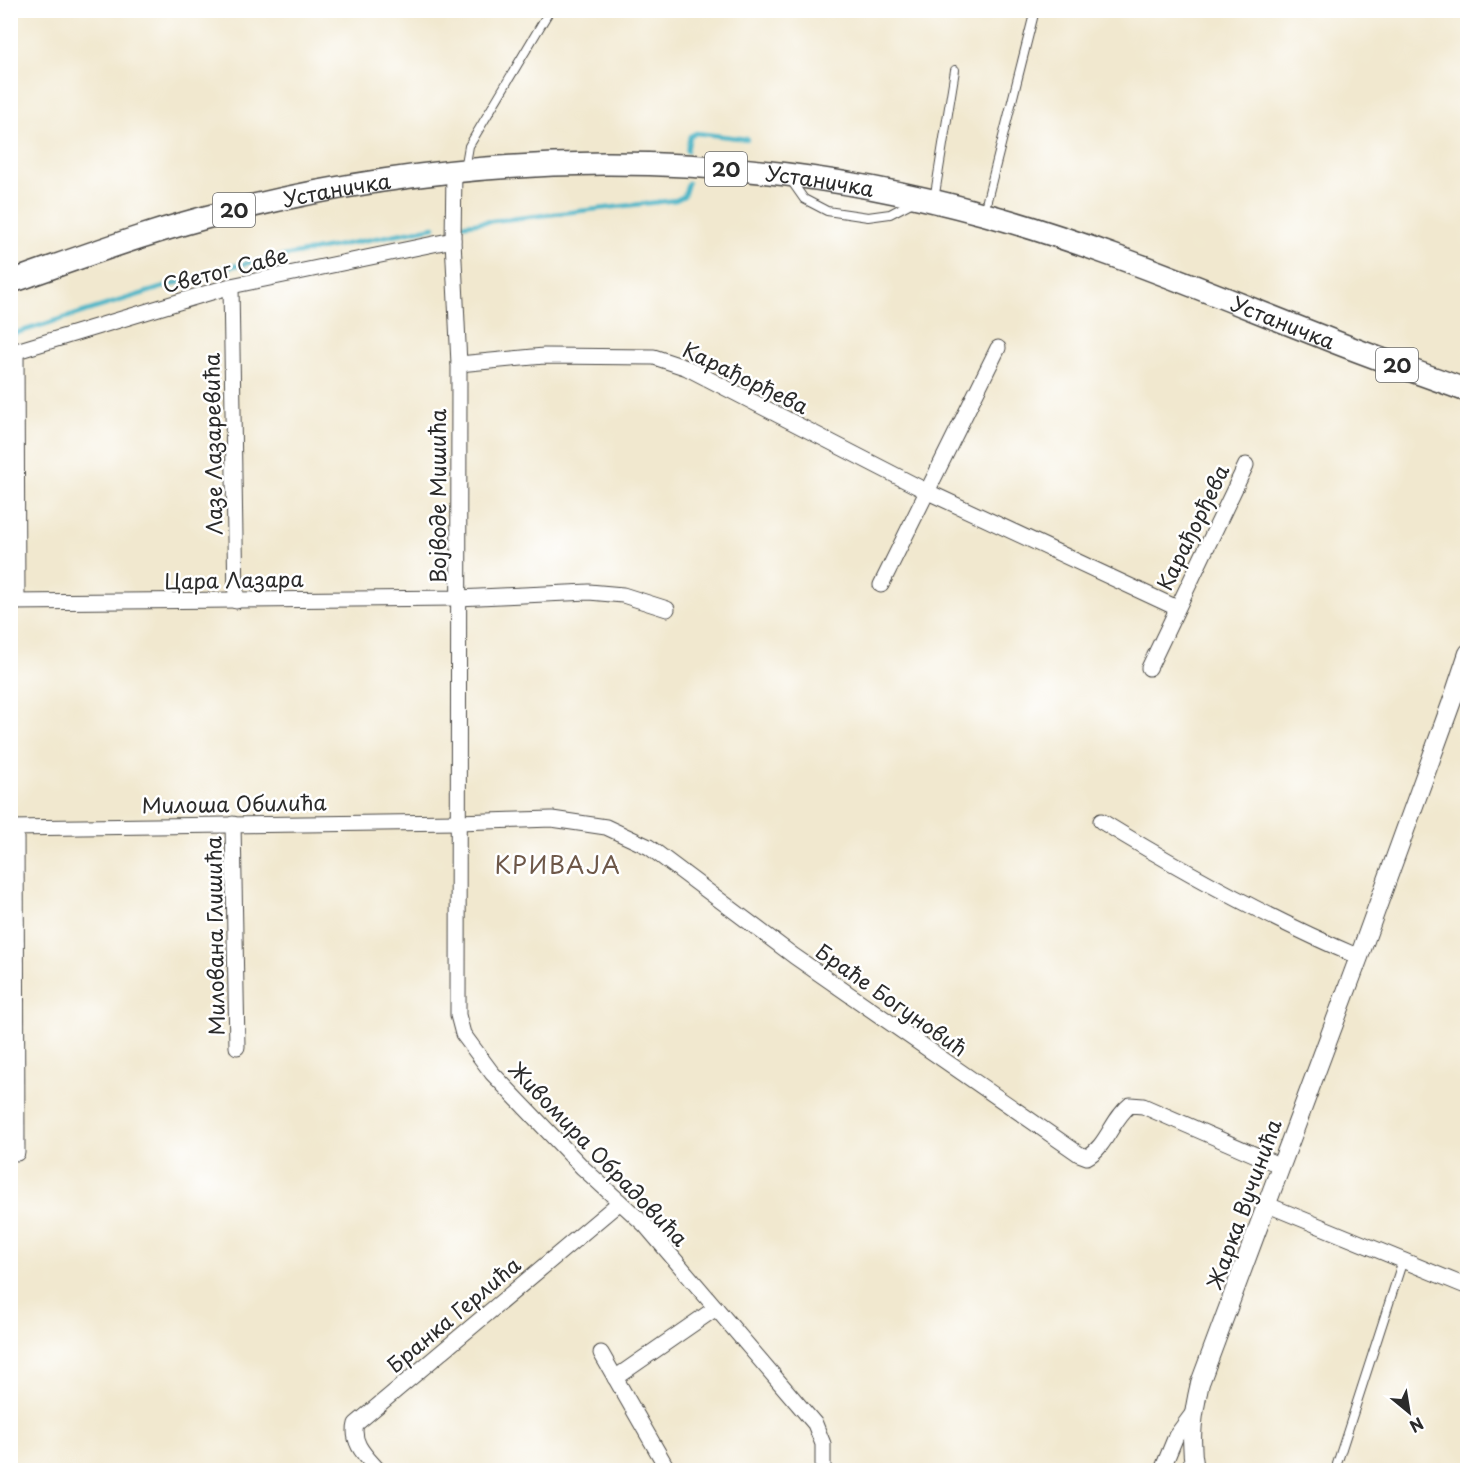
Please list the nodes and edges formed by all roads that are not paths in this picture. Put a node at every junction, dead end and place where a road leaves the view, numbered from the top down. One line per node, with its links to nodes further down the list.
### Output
1 (550, 10): 4 (lane)
2 (1035, 10): 7 (lane)
3 (955, 70): 6 (lane)
4 (459, 171): 5 (main road, Устаничка / 20); 8 (street, Војводе Мишића); 9 (main road, Устаничка / 20)
5 (787, 176): 6 (main road, Устаничка / 20); 6 (lane)
6 (927, 199): 7 (main road, Устаничка / 20)
7 (983, 214): 14 (main road, Устаничка / 20)
8 (453, 240): 10 (street, Светог Саве); 13 (street, Војводе Мишића)
9 (10, 282)
10 (231, 286): 12 (street, Светог Саве); 19 (street, Лазе Лазаревића)
11 (998, 348): 16 (street)
12 (13, 352): 20 (street)
13 (459, 364): 16 (street, Карађорђева); 18 (street, Војводе Мишића)
14 (1467, 391)
15 (1246, 465): 21 (street, Карађорђева)
16 (928, 492): 17 (street); 21 (street, Карађорђева)
17 (881, 585)
18 (458, 598): 19 (street, Цара Лазара); 22 (street, Цара Лазара); 26 (street, Војводе Мишића)
19 (236, 601): 20 (street, Цара Лазара)
20 (14, 602)
21 (1177, 608): 24 (street, Карађорђева)
22 (667, 609)
23 (1467, 653): 29 (street, Жарка Вучинића)
24 (1149, 668)
25 (1101, 821): 29 (street)
26 (458, 822): 27 (street, Милоша Обилића); 32 (street, Браће Богуновић); 33 (street, Живомира Обрадовића)
27 (234, 824): 28 (street, Милоша Обилића); 30 (street, Милована Глишића)
28 (13, 828): 31 (street)
29 (1359, 957): 32 (street, Жарка Вучинића)
30 (237, 1047)
31 (17, 1153)
32 (1281, 1166): 34 (street, Жарка Вучинића)
33 (620, 1202): 37 (street, Живомира Обрадовића); 42 (street, Бранка Герлића)
34 (1268, 1205): 35 (street); 40 (street, Жарка Вучинића)
35 (1402, 1260): 36 (street); 41 (lane)
36 (1467, 1287)
37 (716, 1308): 39 (street); 44 (street, Живомира Обрадовића)
38 (601, 1353): 39 (street)
39 (615, 1378): 43 (street)
40 (1193, 1413): 45 (street); 46 (street, Жарка Вучинића)
41 (1336, 1464)
42 (378, 1470)
43 (668, 1470)
44 (823, 1470)
45 (1162, 1470)
46 (1195, 1470)

